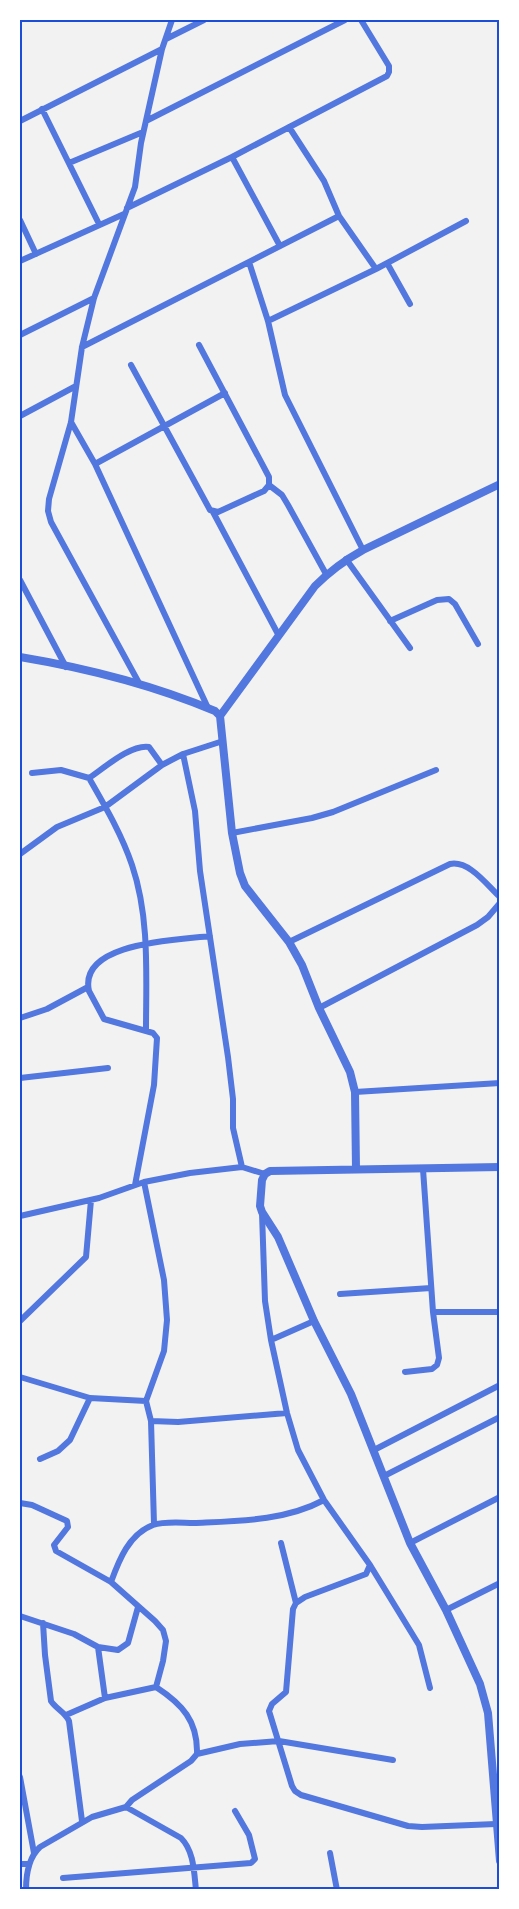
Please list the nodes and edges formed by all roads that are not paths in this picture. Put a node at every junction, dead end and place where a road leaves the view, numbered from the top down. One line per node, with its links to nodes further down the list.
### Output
1 (172, 20): 5 (street)
2 (204, 20): 5 (street)
3 (345, 20): 9 (street)
4 (361, 20): 10 (street)
5 (166, 39): 6 (street)
6 (162, 49): 7 (street); 9 (street)
7 (42, 109): 8 (street); 13 (street)
8 (20, 121)
9 (146, 121): 11 (street)
10 (289, 127): 12 (street); 15 (street)
11 (143, 132): 13 (street); 14 (street)
12 (232, 157): 14 (street); 19 (street)
13 (69, 163): 18 (street)
14 (126, 211): 18 (street); 25 (street)
15 (339, 216): 19 (street); 24 (street)
16 (20, 220): 20 (street)
17 (466, 221): 23 (street)
18 (99, 224): 20 (street)
19 (280, 246): 22 (street)
20 (36, 254): 21 (street)
21 (20, 261)
22 (249, 262): 27 (street); 30 (street)
23 (387, 263): 24 (street); 26 (street)
24 (376, 269): 27 (street)
25 (94, 298): 28 (street); 30 (street)
26 (410, 304)
27 (268, 321): 41 (street)
28 (20, 335)
29 (199, 345): 33 (street)
30 (82, 347): 32 (street)
31 (131, 365): 36 (street)
32 (76, 386): 34 (street); 35 (street)
33 (225, 393): 36 (street); 39 (street)
34 (20, 416)
35 (71, 422): 37 (street); 51 (street)
36 (165, 427): 37 (street); 40 (street)
37 (95, 464): 52 (street)
38 (500, 484): 41 (street)
39 (269, 485): 40 (street); 43 (street)
40 (213, 512): 46 (street)
41 (363, 550): 42 (street)
42 (346, 559): 43 (street); 45 (street)
43 (326, 574): 46 (street)
44 (20, 580): 50 (street)
45 (390, 621): 47 (street); 48 (street)
46 (279, 636): 53 (street)
47 (478, 644)
48 (410, 648)
49 (20, 657): 50 (street)
50 (66, 666): 51 (street)
51 (139, 683): 52 (street)
52 (208, 708): 53 (street)
53 (220, 716): 54 (street)
54 (223, 741): 55 (street); 61 (street)
55 (183, 754): 56 (street); 65 (street)
56 (162, 765): 59 (street); 60 (street)
57 (436, 770): 61 (street)
58 (32, 773): 59 (street)
59 (89, 778): 60 (street)
60 (105, 807): 62 (street); 67 (street)
61 (232, 832): 66 (street)
62 (20, 854)
63 (500, 897): 66 (street)
64 (500, 903): 69 (street)
65 (210, 936): 67 (street); 76 (street)
66 (289, 942): 69 (street)
67 (146, 944): 68 (street); 71 (street)
68 (88, 987): 70 (street); 71 (street)
69 (319, 1008): 75 (street)
70 (20, 1018)
71 (146, 1030): 82 (street)
72 (108, 1068): 73 (street)
73 (20, 1078)
74 (500, 1083): 75 (street)
75 (355, 1092): 79 (street)
76 (242, 1167): 80 (street); 81 (street)
77 (500, 1167): 78 (street)
78 (423, 1168): 79 (street); 86 (street)
79 (356, 1169): 80 (street)
80 (265, 1174): 84 (street)
81 (144, 1182): 82 (street); 97 (street)
82 (135, 1185): 83 (street)
83 (91, 1200): 85 (street); 90 (street)
84 (262, 1212): 91 (street); 92 (street)
85 (20, 1216)
86 (431, 1288): 87 (street); 88 (street)
87 (340, 1294)
88 (433, 1312): 89 (street); 93 (street)
89 (500, 1312)
90 (20, 1321)
91 (314, 1321): 92 (street); 101 (street)
92 (271, 1340): 98 (street)
93 (405, 1372)
94 (20, 1377): 96 (street)
95 (500, 1385): 101 (street)
96 (90, 1398): 97 (street); 102 (street)
97 (146, 1401): 100 (street)
98 (286, 1413): 100 (street); 105 (street)
99 (500, 1417): 103 (street)
100 (151, 1421): 107 (street)
101 (374, 1450): 103 (street)
102 (40, 1459)
103 (384, 1476): 109 (street)
104 (500, 1497): 109 (street)
105 (324, 1500): 107 (street); 110 (street)
106 (20, 1503): 111 (street)
107 (154, 1524): 111 (street)
108 (281, 1543): 113 (street)
109 (410, 1543): 115 (street)
110 (370, 1564): 113 (street); 120 (street)
111 (111, 1582): 114 (street)
112 (500, 1583): 115 (street)
113 (296, 1603): 123 (street)
114 (138, 1607): 118 (street); 119 (street)
115 (446, 1610): 130 (street)
116 (20, 1616): 117 (street)
117 (43, 1623): 118 (street); 122 (street)
118 (98, 1647): 121 (street)
119 (156, 1687): 121 (street); 124 (street)
120 (430, 1688)
121 (105, 1698): 122 (street)
122 (66, 1715): 129 (street)
123 (279, 1741): 124 (street); 125 (street); 130 (street)
124 (196, 1754): 127 (street)
125 (393, 1760)
126 (20, 1777): 132 (street)
127 (126, 1807): 129 (street); 137 (street)
128 (235, 1811): 137 (street)
129 (82, 1821): 132 (street)
130 (496, 1824): 131 (street)
131 (499, 1846): 134 (street)
132 (34, 1853): 136 (street)
133 (330, 1853): 141 (street)
134 (500, 1861)
135 (20, 1864): 136 (street)
136 (29, 1864): 139 (street)
137 (192, 1868): 138 (street); 140 (street)
138 (63, 1878)
139 (26, 1890)
140 (196, 1890)
141 (337, 1890)

